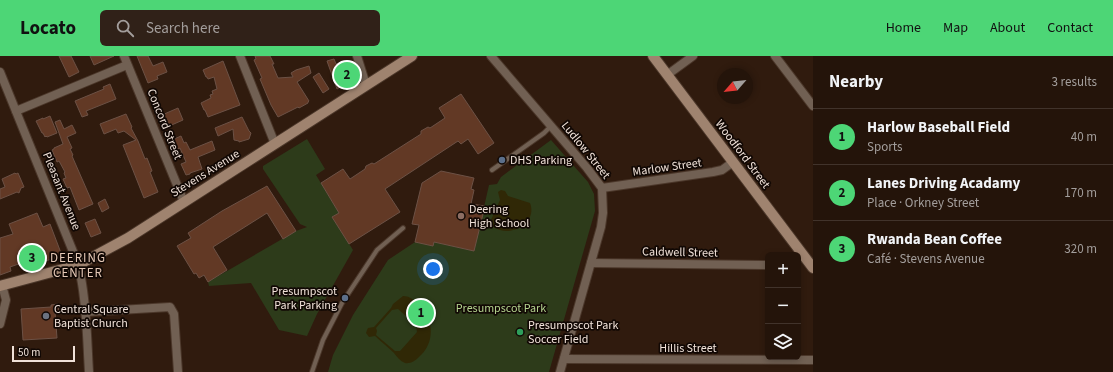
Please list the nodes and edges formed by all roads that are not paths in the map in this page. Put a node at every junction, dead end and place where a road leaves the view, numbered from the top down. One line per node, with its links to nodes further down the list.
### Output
1 (124, 56): 9 (street, Concord Street)
2 (240, 56): 16 (street)
3 (358, 56): 12 (street)
4 (412, 56): 12 (main road, Stevens Avenue)
5 (491, 56): 15 (street, Ludlow Street)
6 (653, 56): 11 (main road, Woodford Street)
7 (693, 56): 11 (street)
8 (775, 56): 13 (street)
9 (127, 64): 14 (street); 20 (street, Concord Street)
10 (0, 72): 14 (street, Pleasant Avenue)
11 (667, 75): 17 (main road, Woodford Street)
12 (366, 86): 16 (main road, Stevens Avenue)
13 (813, 106)
14 (16, 111): 25 (street, Pleasant Avenue)
15 (551, 126): 18 (lane); 19 (street, Ludlow Street)
16 (275, 144): 20 (main road, Stevens Avenue)
17 (733, 162): 19 (street, Marlow Street); 22 (main road, Woodford Street)
18 (492, 170)
19 (602, 188): 24 (street, Ludlow Street)
20 (184, 202): 25 (main road, Stevens Avenue)
21 (403, 228): 35 (lane)
22 (797, 252)
23 (801, 257): 27 (main road, Woodford Street)
24 (591, 263): 26 (street, Caldwell Street); 31 (street, Ludlow Street)
25 (78, 265): 28 (main road, Stevens Avenue); 29 (street, Pleasant Avenue)
26 (765, 265)
27 (813, 268)
28 (1, 286): 30 (street)
29 (85, 312): 33 (street, Pleasant Avenue); 34 (street)
30 (0, 324)
31 (564, 359): 32 (street, Hillis Street); 36 (street, Ludlow Street)
32 (813, 360)
33 (89, 372)
34 (178, 372)
35 (312, 372)
36 (560, 372)

